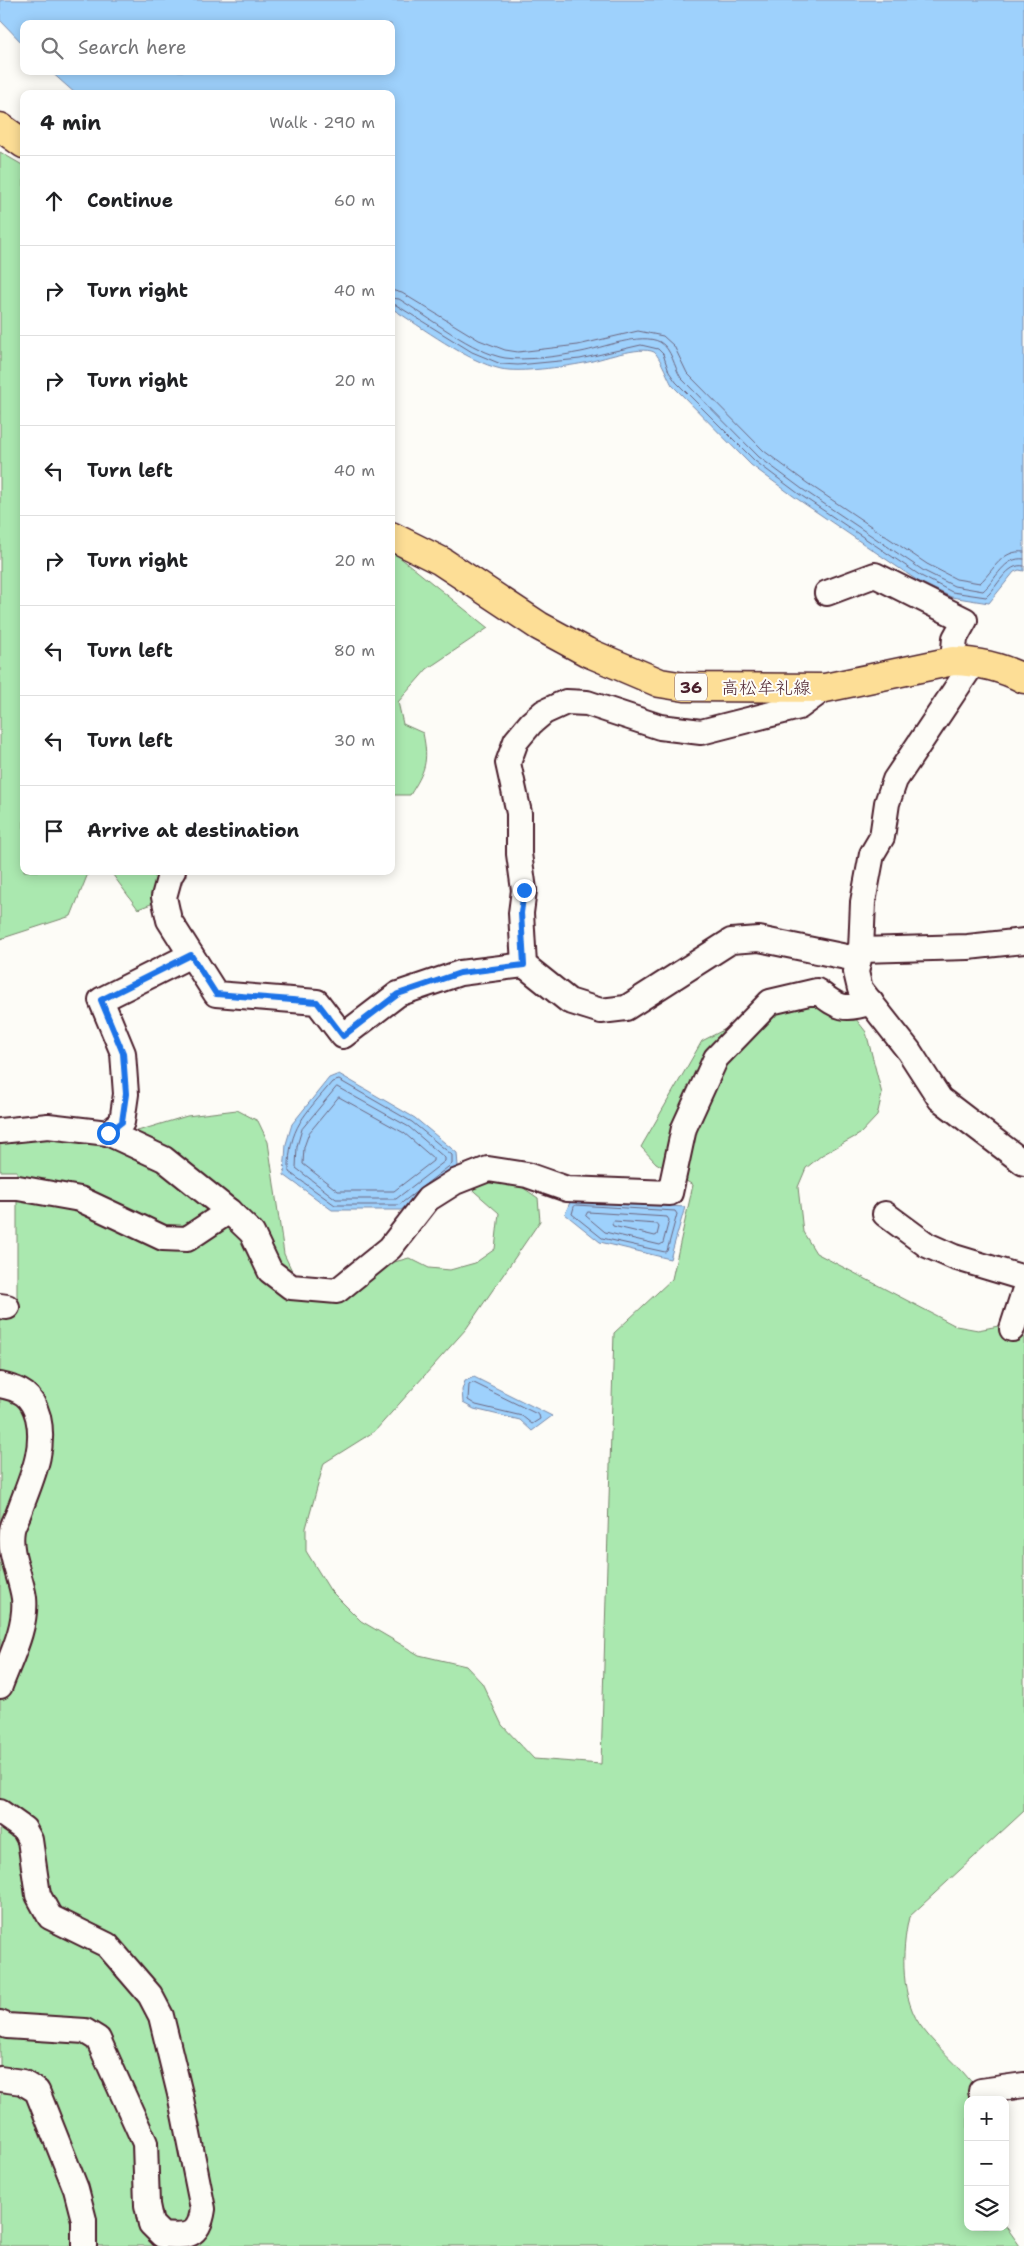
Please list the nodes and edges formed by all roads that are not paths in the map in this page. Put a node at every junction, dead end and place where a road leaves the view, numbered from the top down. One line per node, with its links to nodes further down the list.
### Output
1 (0, 127): 2 (main road)
2 (20, 141)
3 (395, 538): 7 (main road, 高松牟礼線 / 36)
4 (827, 593): 5 (street)
5 (963, 661): 6 (main road, 高松牟礼線 / 36); 7 (main road, 高松牟礼線 / 36); 10 (street)
6 (1024, 679)
7 (825, 688): 12 (street)
8 (170, 875): 11 (street)
9 (1024, 941): 10 (street)
10 (861, 950): 12 (street); 13 (street)
11 (191, 955): 12 (street); 15 (street)
12 (524, 965)
13 (871, 1002): 16 (street); 18 (street)
14 (0, 1131): 15 (street)
15 (108, 1133): 18 (street)
16 (1024, 1164)
17 (0, 1188): 18 (street)
18 (229, 1211)
19 (886, 1214): 20 (street)
20 (1024, 1278)
21 (1024, 1292): 22 (street)
22 (1012, 1329)
23 (0, 1385): 24 (street)
24 (0, 1686)
25 (0, 1812): 26 (street)
26 (0, 2023)
27 (0, 2079): 30 (street)
28 (1024, 2085): 29 (street)
29 (981, 2091)
30 (84, 2246)

